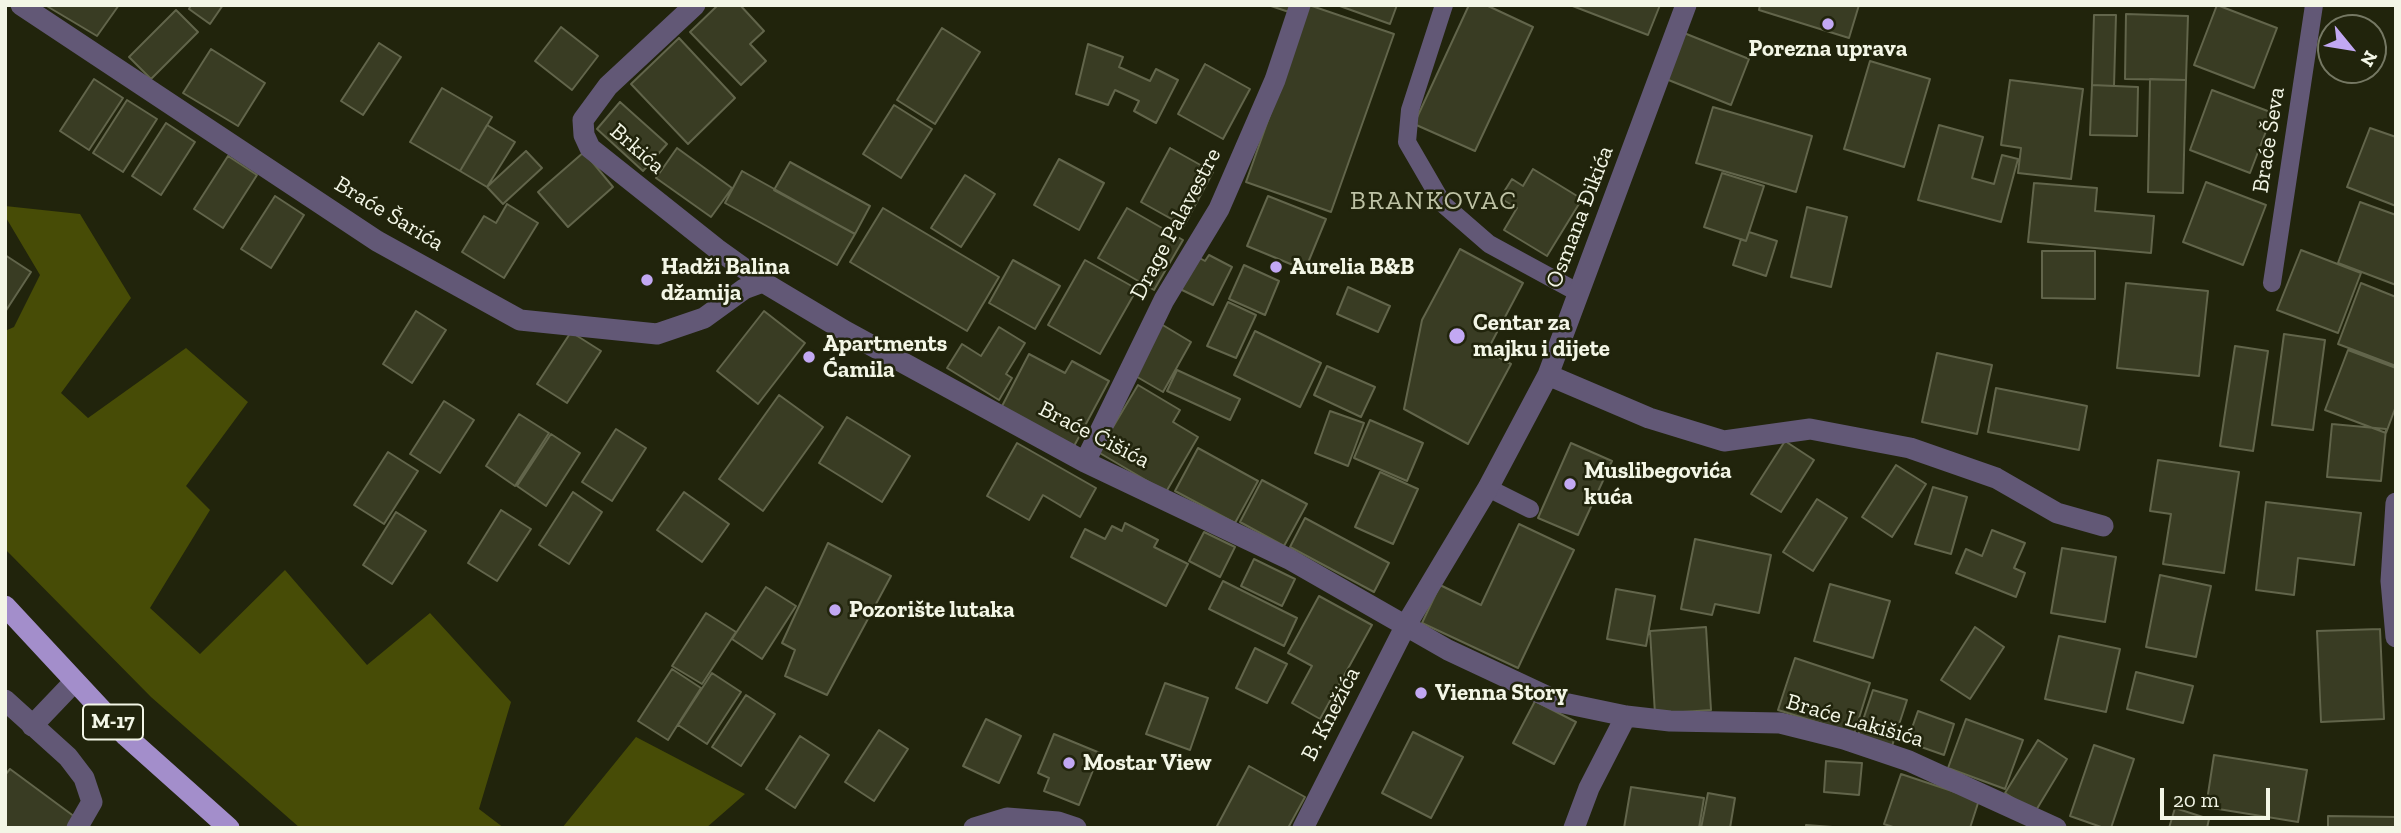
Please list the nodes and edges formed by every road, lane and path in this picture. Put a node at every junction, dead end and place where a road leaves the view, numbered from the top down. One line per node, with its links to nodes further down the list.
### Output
1 (21, 5): 7 (street, Braće Šarića)
2 (695, 5): 7 (street, Brkića)
3 (1300, 5): 11 (street, Drage Palavestre)
4 (1444, 5): 9 (lane)
5 (1686, 5): 9 (street, Osmana Đikića)
6 (2314, 5): 8 (lane, Braće Ševa)
7 (764, 282): 11 (street, Braće Ćišića)
8 (2272, 283)
9 (1579, 293): 10 (street, Osmana Đikića)
10 (1548, 375): 12 (street, Osmana Đikića); 15 (street)
11 (1085, 462): 17 (street, Braće Ćišića)
12 (1488, 488): 14 (lane); 17 (street, Osmana Đikića)
13 (2396, 502): 18 (street)
14 (1530, 509)
15 (2103, 526)
16 (5, 606): 19 (main road, M-17)
17 (1406, 625): 21 (street, Braće Lakišića); 27 (street, B. Knežića)
18 (2396, 637)
19 (74, 682): 22 (street); 24 (main road, M-17)
20 (5, 700): 22 (street)
21 (1626, 716): 28 (street); 29 (street, Braće Lakišića)
22 (32, 726): 23 (street)
23 (77, 828)
24 (229, 828)
25 (974, 828): 26 (street)
26 (1076, 828)
27 (1303, 828)
28 (1574, 828)
29 (2056, 828)

